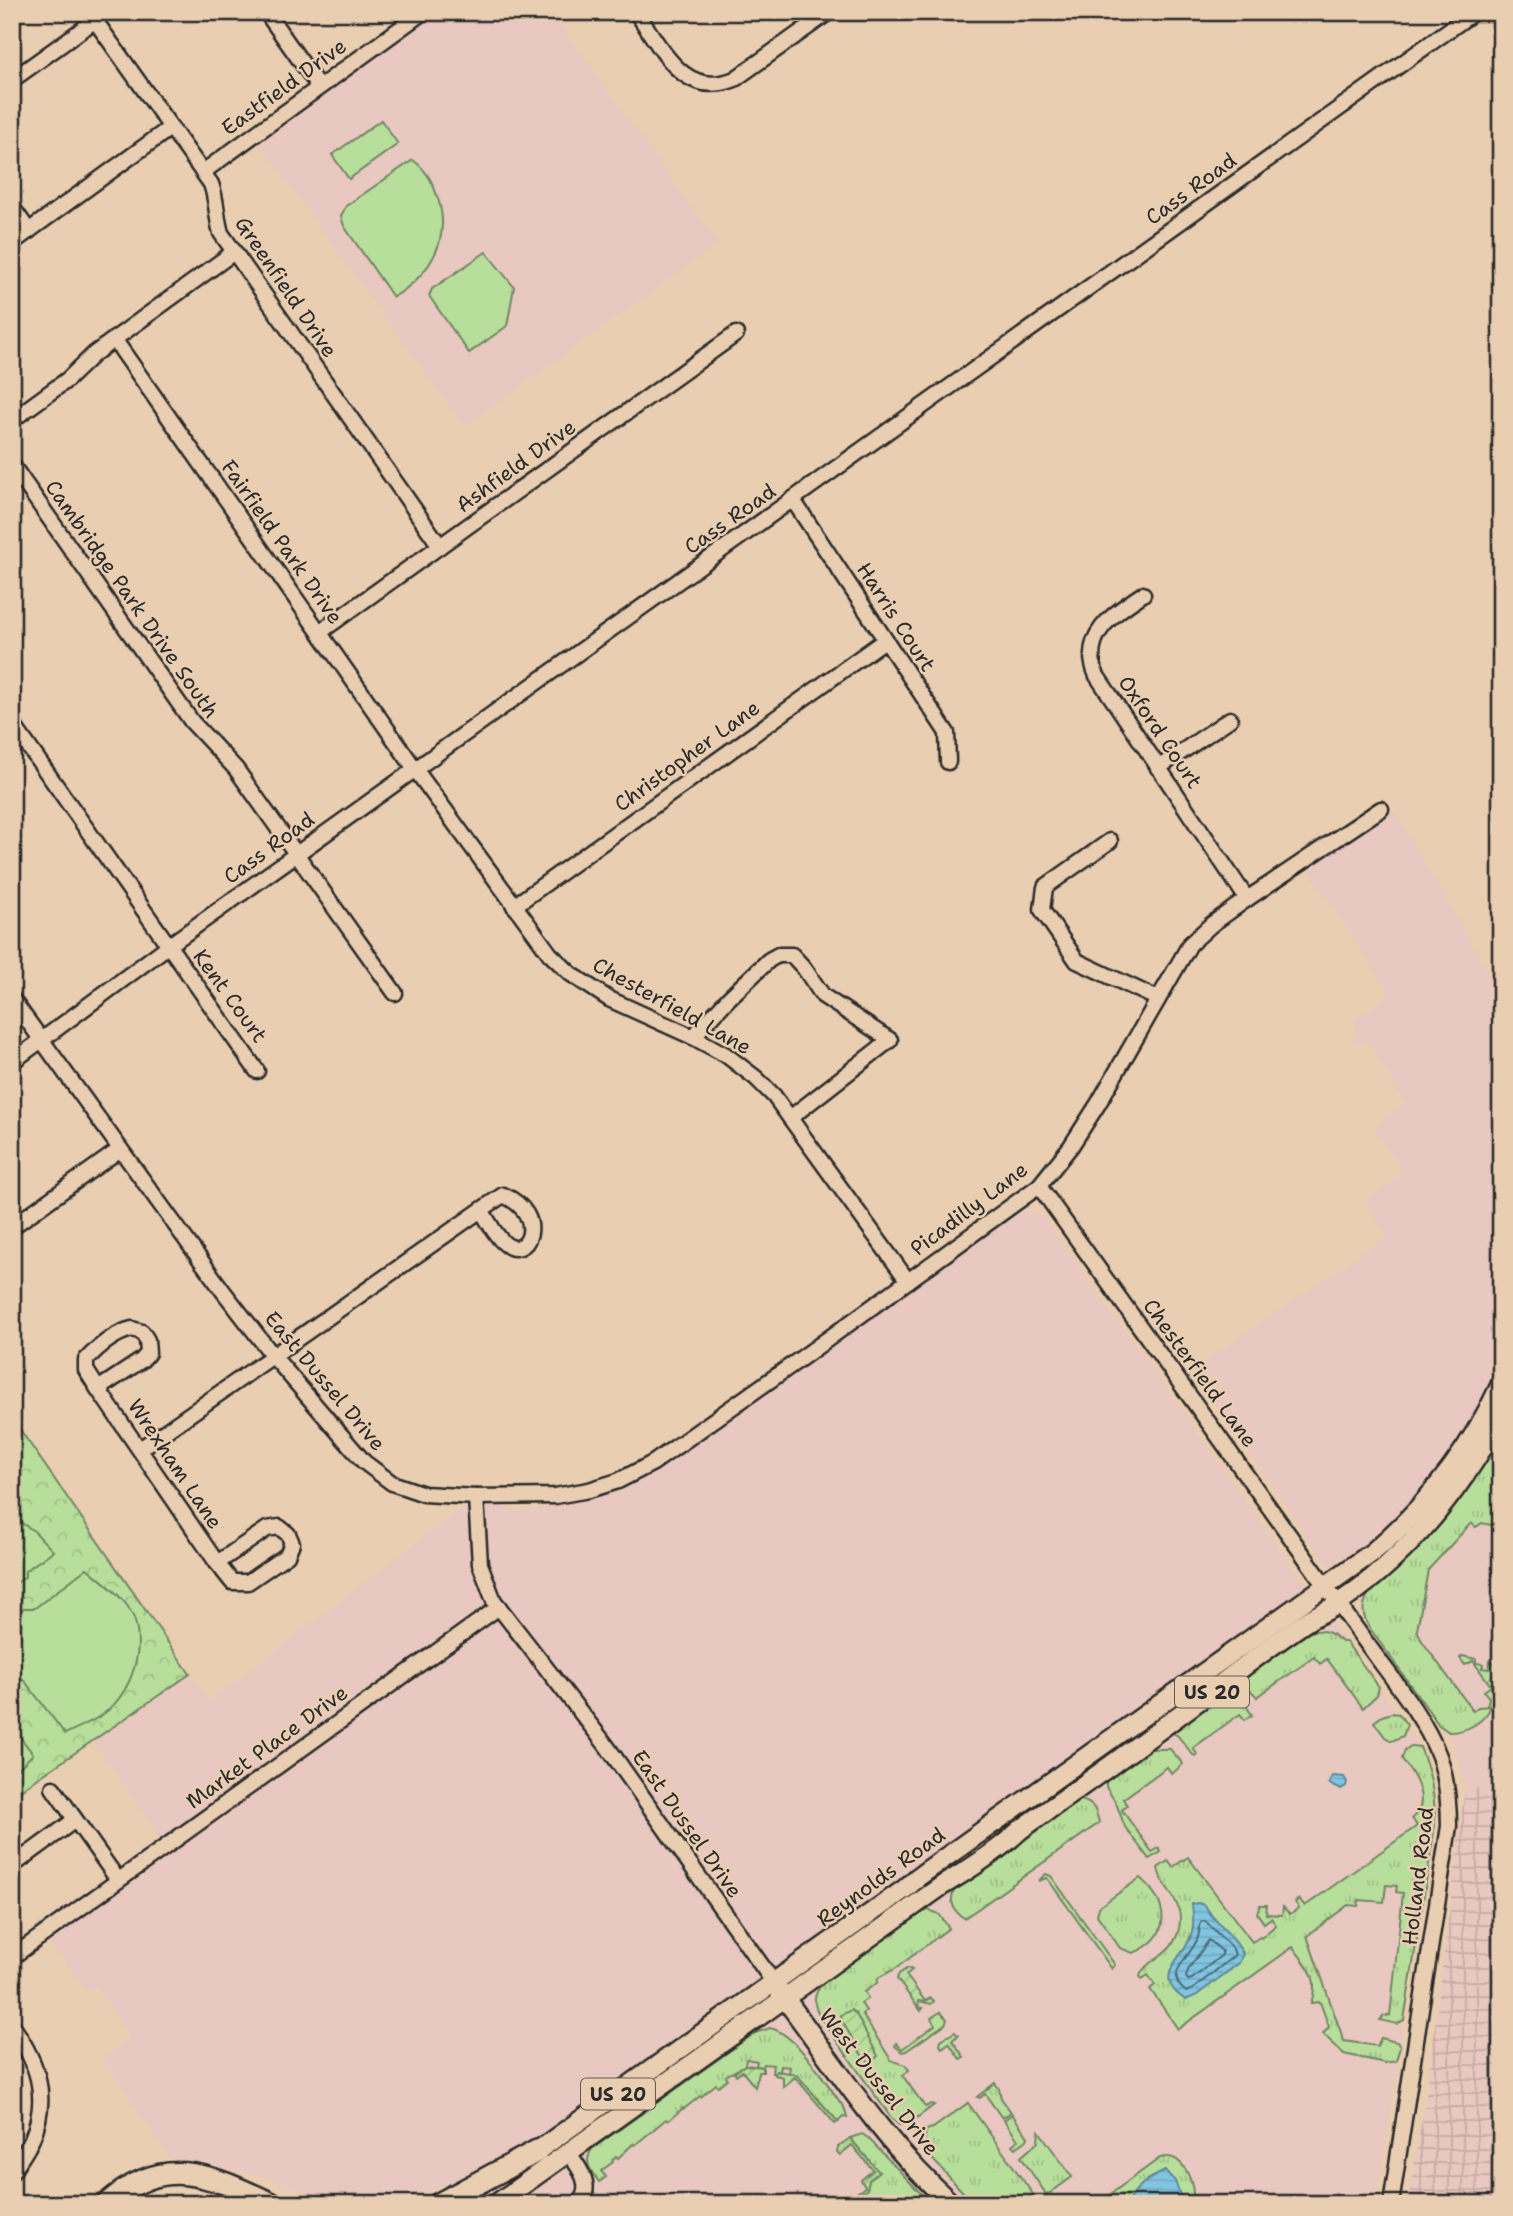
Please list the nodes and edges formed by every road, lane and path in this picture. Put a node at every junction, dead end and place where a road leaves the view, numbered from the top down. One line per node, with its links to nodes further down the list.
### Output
1 (266, 12): 8 (street)
2 (423, 12): 8 (street, Eastfield Drive)
3 (636, 12): 4 (street)
4 (830, 12)
5 (1474, 12): 19 (street, Cass Road)
6 (91, 16): 7 (street); 9 (street, Greenfield Drive)
7 (12, 80)
8 (319, 87): 10 (street, Eastfield Drive)
9 (170, 128): 10 (street, Greenfield Drive); 12 (street)
10 (203, 172): 14 (street, Greenfield Drive)
11 (12, 207): 12 (street)
12 (29, 231): 13 (street)
13 (12, 243)
14 (234, 253): 16 (street); 20 (street, Greenfield Drive)
15 (736, 334): 20 (street, Ashfield Drive)
16 (114, 338): 17 (street); 22 (street, Fairfield Park Drive)
17 (12, 420)
18 (12, 465): 31 (street, Cambridge Park Drive South)
19 (793, 500): 23 (street, Harris Court); 28 (street, Cass Road)
20 (440, 546): 22 (street, Ashfield Drive)
21 (1143, 594): 27 (street, Oxford Court)
22 (320, 632): 28 (street, Fairfield Park Drive)
23 (885, 640): 26 (street, Harris Court); 33 (street, Christopher Lane)
24 (1230, 719): 27 (street)
25 (12, 723): 34 (street, Kent Court)
26 (948, 762)
27 (1158, 768): 32 (street, Oxford Court)
28 (415, 769): 31 (street, Cass Road); 33 (street, Chesterfield Lane)
29 (1381, 809): 32 (street, Picadilly Lane)
30 (1110, 841): 37 (street)
31 (296, 855): 34 (street, Cass Road); 35 (street, Cambridge Park Drive South)
32 (1247, 899): 37 (street, Picadilly Lane)
33 (514, 906): 38 (street, Chesterfield Lane)
34 (168, 946): 39 (street, Cass Road); 41 (street, Kent Court)
35 (395, 992)
36 (12, 999): 39 (street, East Dussel Drive)
37 (1158, 999): 44 (street, Picadilly Lane)
38 (693, 1037): 42 (street, Chesterfield Lane); 42 (street)
39 (41, 1041): 40 (street, Cass Road); 43 (street, East Dussel Drive)
40 (12, 1062)
41 (257, 1070)
42 (790, 1118): 47 (street, Chesterfield Lane)
43 (119, 1150): 46 (street); 48 (street, East Dussel Drive)
44 (1039, 1186): 47 (street, Picadilly Lane); 55 (street, Chesterfield Lane)
45 (481, 1210): 48 (street)
46 (12, 1227)
47 (908, 1281): 53 (street, Picadilly Lane)
48 (274, 1357): 52 (street); 53 (street, East Dussel Drive)
49 (1501, 1384): 55 (main road, US 20)
50 (98, 1389): 50 (street, Wrexham Lane); 52 (street, Wrexham Lane)
51 (1501, 1416): 56 (main road, US 20)
52 (140, 1449): 54 (street, Wrexham Lane)
53 (476, 1497): 57 (street, East Dussel Drive)
54 (217, 1563): 54 (street, Wrexham Lane)
55 (1326, 1586): 56 (street, Holland Road); 63 (main road, Reynolds Road / US 20)
56 (1339, 1603): 63 (main road, Reynolds Road / US 20); 77 (street, Holland Road)
57 (499, 1607): 61 (street, Market Place Drive); 63 (street, East Dussel Drive)
58 (53, 1788): 59 (street)
59 (75, 1820): 60 (street); 61 (street)
60 (12, 1866)
61 (118, 1880): 62 (street, Market Place Drive)
62 (12, 1958)
63 (779, 1991): 65 (main road, Reynolds Road / US 20); 66 (main road, Reynolds Road / US 20); 76 (main road, West Dussel Drive)
64 (12, 2025): 67 (street)
65 (537, 2151): 72 (highway); 73 (main road, Reynolds Road / US 20)
66 (568, 2152): 74 (main road, Reynolds Road / US 20); 75 (street)
67 (12, 2172)
68 (107, 2204): 71 (highway)
69 (118, 2204): 70 (highway)
70 (243, 2204)
71 (272, 2204)
72 (439, 2204)
73 (463, 2204)
74 (496, 2204)
75 (577, 2204)
76 (952, 2204)
77 (1391, 2204)

